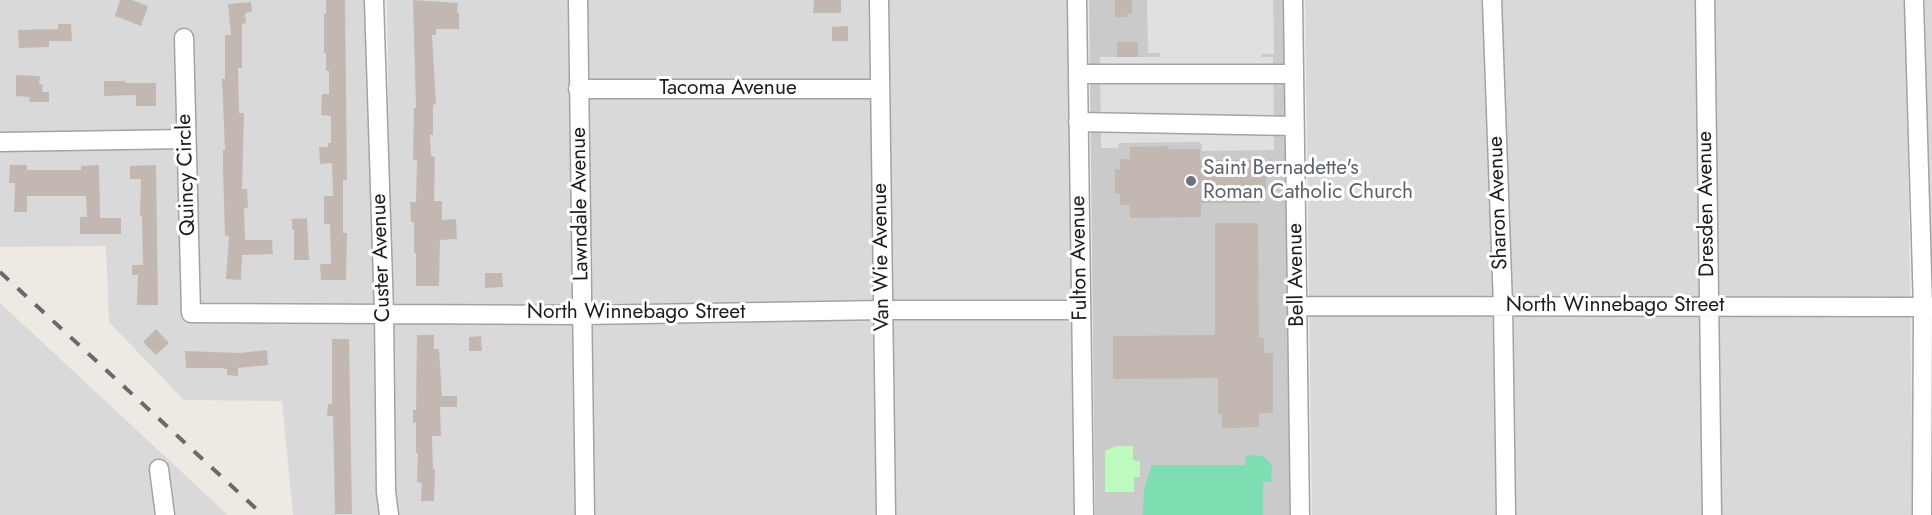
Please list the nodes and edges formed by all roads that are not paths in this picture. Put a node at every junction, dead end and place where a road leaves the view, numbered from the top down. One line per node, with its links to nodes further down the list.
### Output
1 (374, 0): 24 (street, Custer Avenue)
2 (578, 0): 13 (street, Lawndale Avenue)
3 (879, 0): 12 (street, Van Wie Avenue)
4 (1077, 0): 10 (street, Fulton Avenue)
5 (1293, 0): 11 (street, Bell Avenue)
6 (1492, 0): 19 (street, Sharon Avenue)
7 (1705, 0): 20 (street, Dresden Avenue)
8 (1914, 0): 21 (street)
9 (184, 38): 16 (street, Quincy Circle)
10 (1078, 74): 11 (street); 14 (street, Fulton Avenue)
11 (1294, 74): 15 (street, Bell Avenue)
12 (879, 88): 13 (street, Tacoma Avenue); 22 (street, Van Wie Avenue)
13 (578, 89): 26 (street, Lawndale Avenue)
14 (1078, 122): 15 (street); 23 (street, Fulton Avenue)
15 (1294, 126): 18 (street, Bell Avenue)
16 (186, 139): 17 (street); 25 (street, Quincy Circle)
17 (0, 142)
18 (1297, 306): 19 (street, North Winnebago Street); 33 (street, Bell Avenue)
19 (1503, 306): 20 (street, North Winnebago Street); 34 (street, Sharon Avenue)
20 (1708, 306): 21 (street, North Winnebago Street); 35 (street, Dresden Avenue)
21 (1928, 308): 36 (street)
22 (883, 310): 23 (street, North Winnebago Street); 26 (street, North Winnebago Street); 31 (street, Van Wie Avenue)
23 (1081, 310): 32 (street, Fulton Avenue)
24 (384, 312): 25 (street, North Winnebago Street); 26 (street, North Winnebago Street); 29 (street, Custer Avenue)
25 (191, 313)
26 (584, 315): 30 (street, Lawndale Avenue)
27 (159, 469): 28 (street)
28 (165, 515)
29 (389, 515)
30 (585, 515)
31 (886, 515)
32 (1084, 515)
33 (1300, 515)
34 (1506, 515)
35 (1712, 515)
36 (1922, 515)

